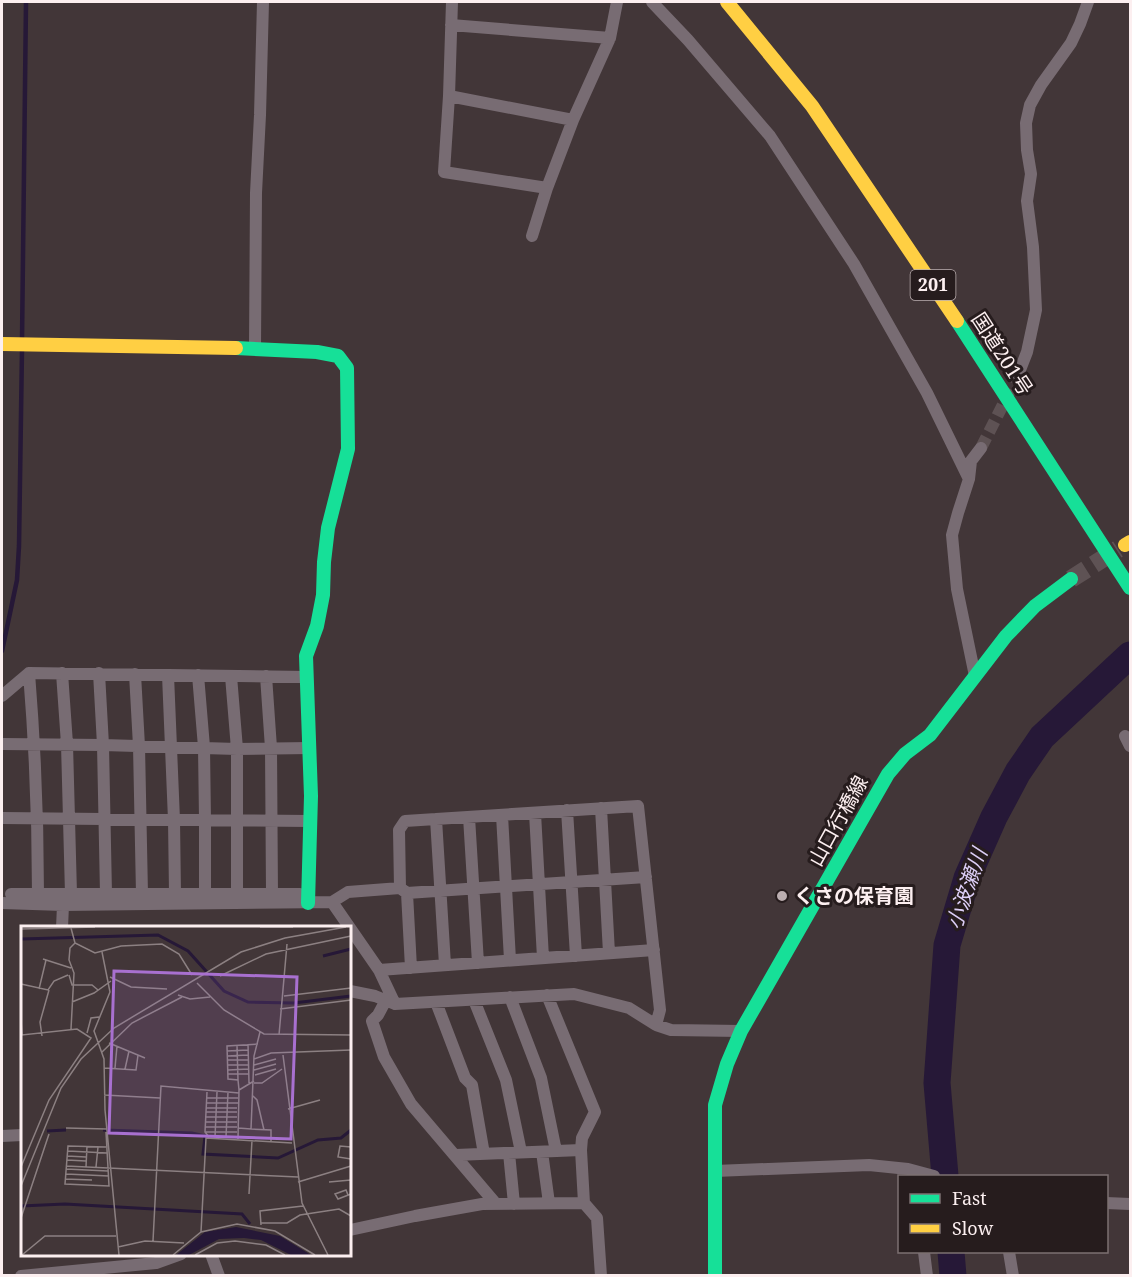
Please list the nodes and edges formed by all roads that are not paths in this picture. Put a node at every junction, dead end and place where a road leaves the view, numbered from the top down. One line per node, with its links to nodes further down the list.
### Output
1 (263, 2): 14 (street)
2 (452, 2): 7 (street)
3 (617, 2): 8 (street)
4 (652, 2): 17 (street)
5 (727, 2): 19 (main road, 国道201号 / 201)
6 (1088, 2): 15 (street)
7 (451, 25): 8 (street); 9 (street)
8 (610, 38): 10 (street)
9 (450, 96): 10 (street); 11 (street)
10 (573, 120): 11 (street)
11 (547, 188): 12 (street)
12 (532, 236)
13 (2, 345): 14 (main road)
14 (255, 348): 29 (main road)
15 (1018, 375)
16 (981, 448): 17 (street)
17 (969, 479): 28 (street)
18 (1071, 579): 28 (main road, 山口行橋線)
19 (1127, 583)
20 (29, 673): 21 (street); 30 (street); 31 (street)
21 (62, 673): 22 (street); 33 (street)
22 (99, 673): 23 (street); 34 (street)
23 (135, 674): 24 (street); 35 (street)
24 (168, 675): 25 (street); 36 (street)
25 (198, 675): 26 (street); 37 (street)
26 (231, 676): 27 (street); 40 (street)
27 (266, 676): 29 (street); 38 (street)
28 (975, 676): 97 (main road, 山口行橋線)
29 (306, 677): 39 (main road)
30 (2, 696)
31 (35, 743): 32 (street); 33 (street); 47 (street)
32 (2, 744)
33 (67, 744): 34 (street); 48 (street)
34 (103, 744): 35 (street); 49 (street)
35 (138, 746): 36 (street); 50 (street)
36 (171, 746): 37 (street); 52 (street)
37 (204, 747): 40 (street); 53 (street)
38 (272, 748): 39 (street); 40 (street); 55 (street)
39 (310, 748): 56 (main road)
40 (237, 749): 54 (street)
41 (601, 808): 42 (street); 57 (street); 58 (street)
42 (567, 810): 43 (street); 59 (street)
43 (535, 813): 44 (street); 60 (street)
44 (502, 814): 45 (street); 61 (street)
45 (469, 817): 51 (street); 62 (street)
46 (2, 818): 47 (street)
47 (38, 818): 48 (street); 66 (street)
48 (69, 819): 49 (street); 67 (street)
49 (105, 819): 50 (street); 68 (street)
50 (141, 819): 52 (street); 69 (street)
51 (436, 819): 63 (street); 64 (street)
52 (174, 820): 53 (street); 70 (street)
53 (206, 820): 54 (street); 71 (street)
54 (237, 820): 55 (street); 72 (street)
55 (273, 820): 56 (street); 73 (street)
56 (310, 821): 74 (main road)
57 (646, 878): 58 (street); 81 (street)
58 (605, 880): 59 (street); 82 (street)
59 (571, 882): 60 (street); 83 (street)
60 (539, 884): 61 (street); 84 (street)
61 (506, 886): 62 (street); 85 (street)
62 (473, 888): 64 (street); 86 (street)
63 (404, 891): 64 (street); 75 (street); 88 (street)
64 (440, 891): 87 (street)
65 (11, 894): 66 (street)
66 (38, 894): 67 (street)
67 (71, 894): 68 (street)
68 (106, 894): 69 (street)
69 (142, 894): 70 (street)
70 (175, 894): 71 (street)
71 (205, 894): 72 (street)
72 (237, 894): 73 (street)
73 (272, 894): 74 (street)
74 (304, 898): 75 (street); 77 (street)
75 (332, 902): 79 (street)
76 (2, 903): 77 (street)
77 (63, 905): 78 (street)
78 (62, 926)
79 (349, 926)
80 (351, 929): 89 (street)
81 (654, 950): 82 (street); 96 (street)
82 (609, 953): 83 (street)
83 (576, 956): 84 (street)
84 (543, 958): 85 (street)
85 (510, 960): 86 (street)
86 (478, 963): 87 (street)
87 (445, 965): 88 (street)
88 (411, 968): 89 (street)
89 (380, 970): 94 (street)
90 (351, 991): 94 (street)
91 (547, 995): 92 (street); 96 (street); 100 (street)
92 (510, 997): 93 (street); 101 (street)
93 (474, 1000): 95 (street); 103 (street)
94 (390, 1002): 95 (street); 105 (street)
95 (436, 1002): 104 (street)
96 (656, 1025): 97 (street)
97 (741, 1031): 106 (main road, 山口行橋線)
98 (21, 1135): 99 (street)
99 (2, 1136)
100 (581, 1150): 101 (street); 110 (street)
101 (556, 1151): 102 (street)
102 (542, 1152): 103 (street); 109 (street)
103 (515, 1153): 104 (street); 113 (street)
104 (484, 1154): 105 (street)
105 (456, 1155): 112 (street)
106 (715, 1171): 107 (street); 123 (main road, 山口行橋線)
107 (909, 1173): 108 (street)
108 (926, 1175)
109 (549, 1203): 110 (street); 113 (street)
110 (584, 1203): 122 (street)
111 (1108, 1203): 114 (street)
112 (496, 1204): 113 (street); 115 (street)
113 (514, 1204)
114 (1131, 1204)
115 (351, 1230)
116 (924, 1253): 124 (street)
117 (1009, 1253): 125 (street)
118 (175, 1256): 120 (street)
119 (212, 1256): 121 (street)
120 (21, 1275)
121 (219, 1275)
122 (601, 1275)
123 (715, 1275)
124 (927, 1275)
125 (1013, 1275)

